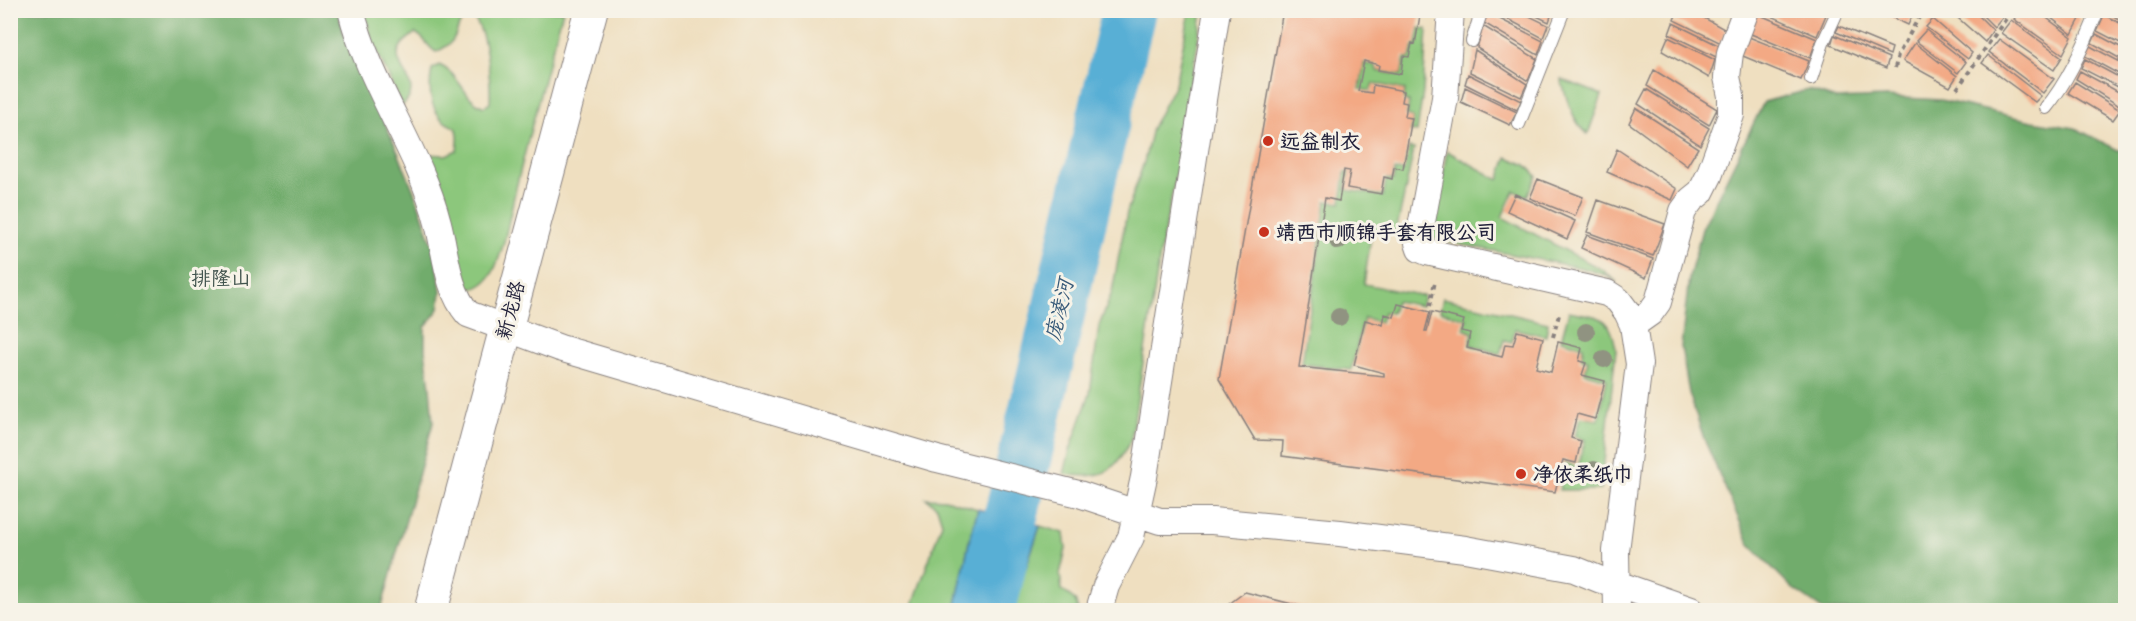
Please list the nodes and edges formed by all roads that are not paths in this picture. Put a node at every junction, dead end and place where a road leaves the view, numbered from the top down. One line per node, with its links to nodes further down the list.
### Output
1 (351, 10): 15 (street)
2 (578, 10): 15 (main road, 新龙路)
3 (591, 10): 15 (main road, 新龙路)
4 (1217, 10): 17 (street)
5 (1451, 10): 16 (street)
6 (1482, 10): 11 (lane)
7 (1564, 10): 14 (lane)
8 (1746, 10): 16 (street)
9 (1838, 10): 12 (lane)
10 (2098, 10): 13 (lane)
11 (1472, 41)
12 (1811, 79)
13 (2046, 108)
14 (1519, 124)
15 (500, 325): 17 (street); 19 (main road, 新龙路); 20 (main road, 新龙路)
16 (1633, 325): 18 (street)
17 (1136, 514): 18 (street); 21 (street)
18 (1617, 584): 22 (street); 23 (street)
19 (418, 610)
20 (431, 610)
21 (1099, 610)
22 (1617, 610)
23 (1691, 610)

